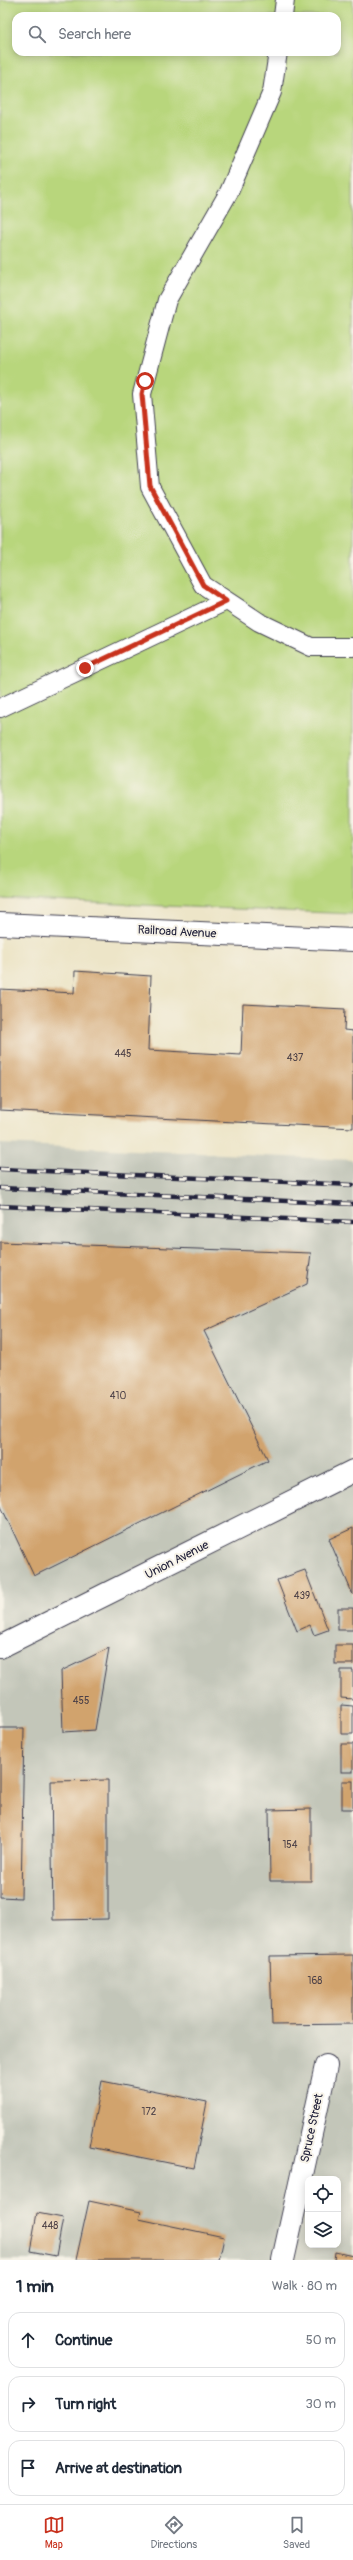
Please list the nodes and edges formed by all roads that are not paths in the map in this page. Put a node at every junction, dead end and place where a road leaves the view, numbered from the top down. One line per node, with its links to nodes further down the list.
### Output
1 (285, 0): 2 (lane)
2 (284, 12)
3 (277, 56): 4 (lane)
4 (226, 601): 5 (lane); 6 (lane)
5 (353, 647)
6 (0, 708)
7 (0, 924): 8 (street, Railroad Avenue)
8 (353, 940)
9 (353, 1471): 10 (street, Union Avenue)
10 (0, 1647)
11 (326, 2066): 12 (street, Spruce Street)
12 (283, 2260)

